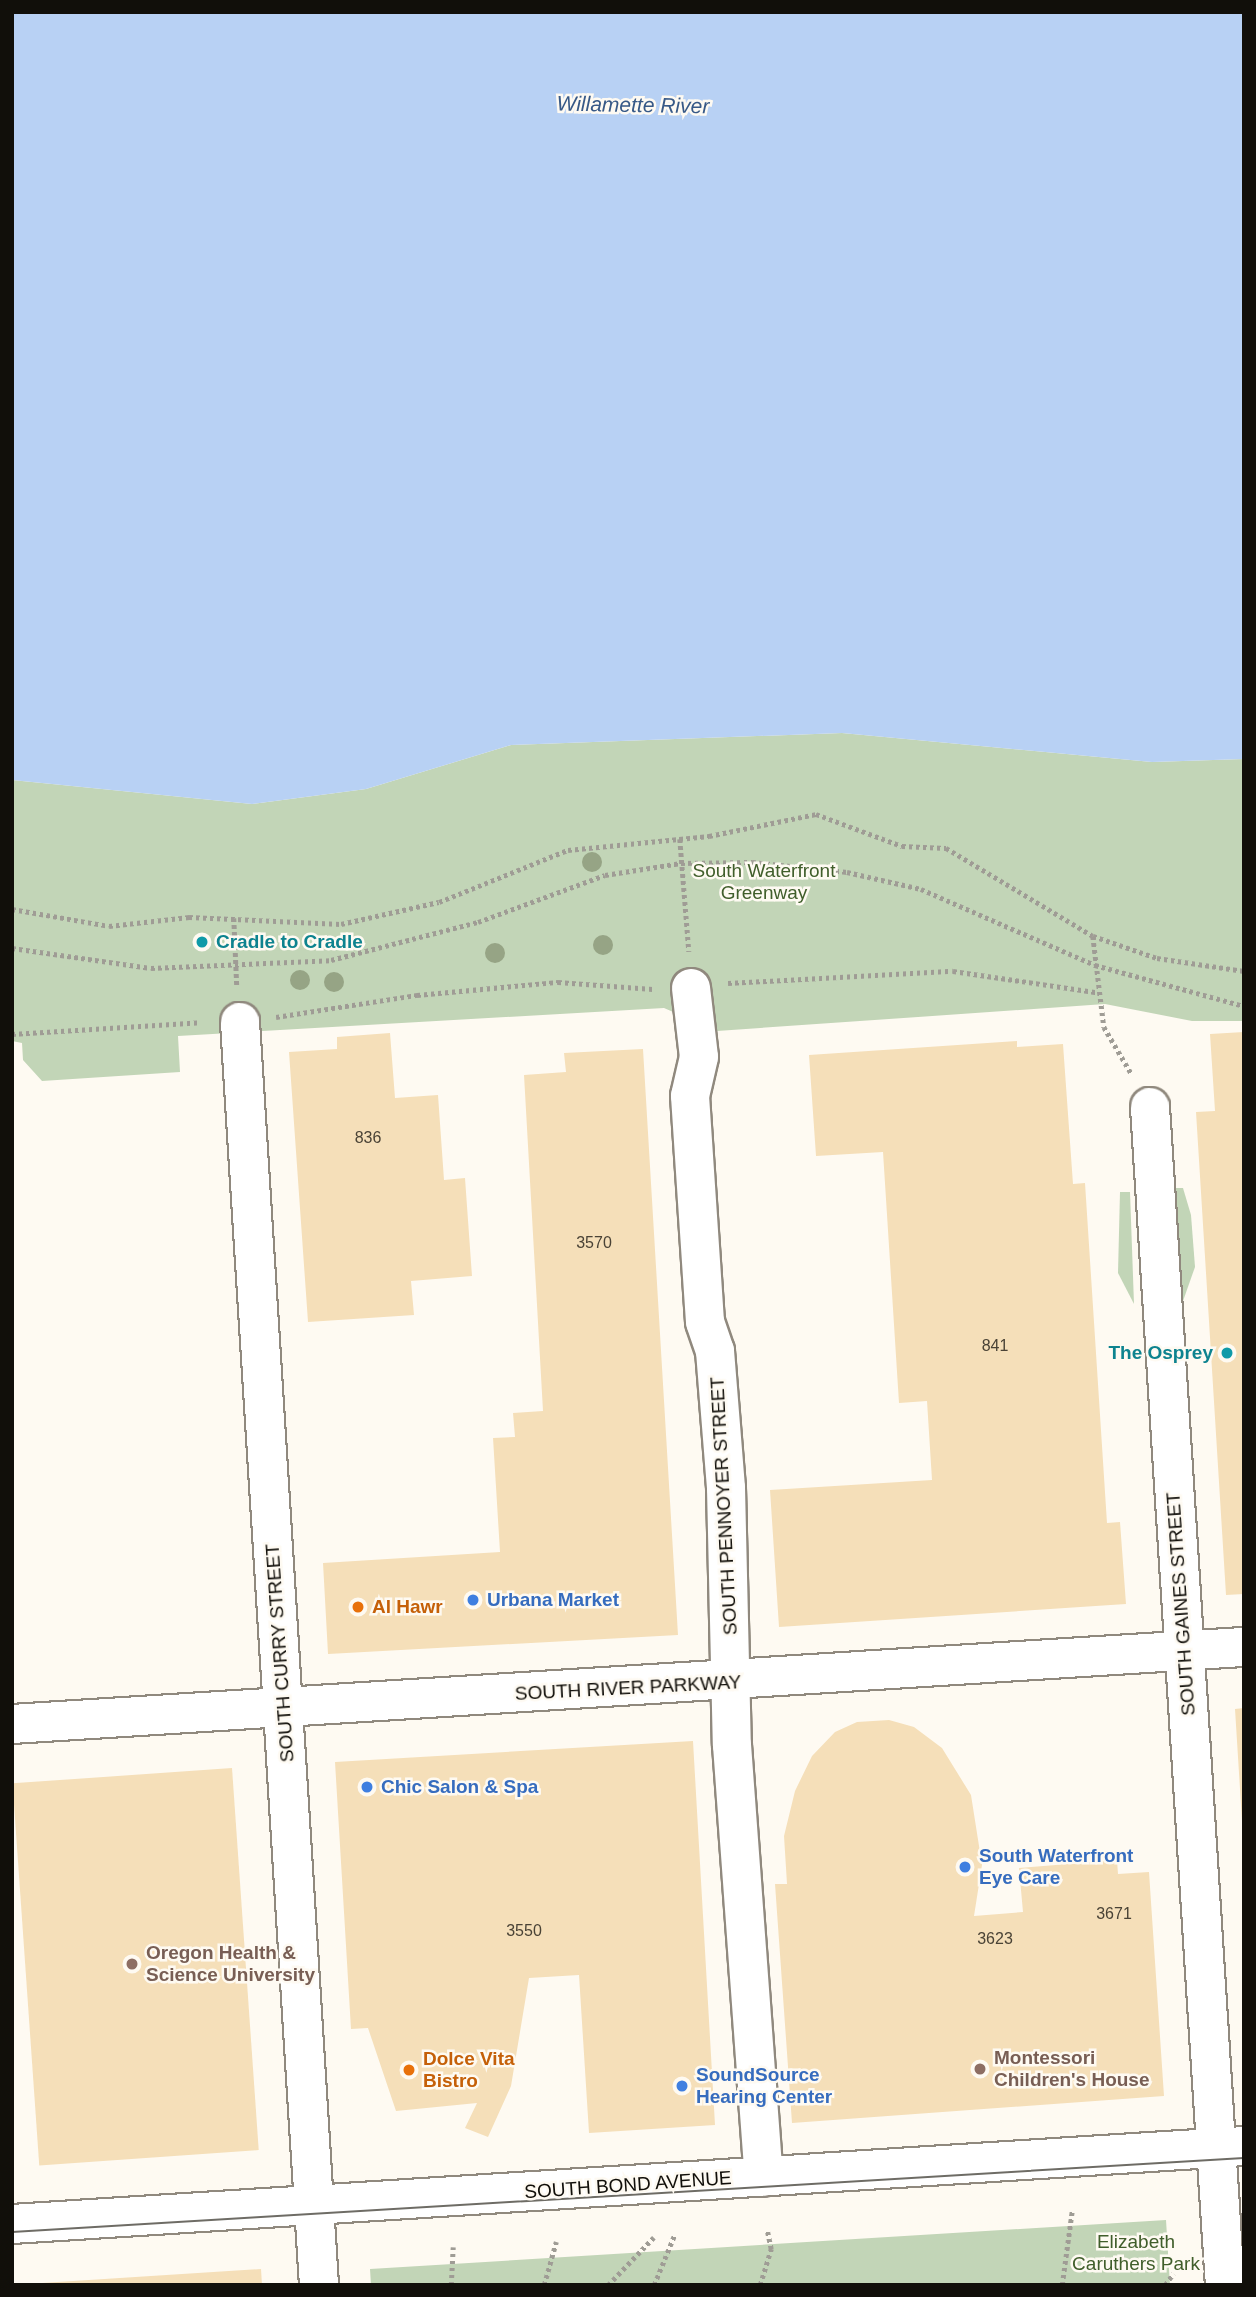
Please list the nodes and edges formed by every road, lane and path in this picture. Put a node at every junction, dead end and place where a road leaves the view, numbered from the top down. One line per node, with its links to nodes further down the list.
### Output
1 (680, 838): 2 (path); 4 (path); 5 (path)
2 (681, 863): 7 (path); 8 (path); 10 (path)
3 (12, 909): 4 (path)
4 (234, 918): 8 (path)
5 (1093, 936): 7 (path); 9 (path)
6 (12, 948): 8 (path)
7 (1095, 965): 11 (path); 12 (path)
8 (235, 967)
9 (1244, 971)
10 (691, 988): 11 (path); 13 (path); 18 (street, SOUTH PENNOYER STREET)
11 (1096, 992): 15 (path)
12 (1244, 1006)
13 (240, 1022): 14 (path); 19 (street, SOUTH CURRY STREET)
14 (12, 1034)
15 (1150, 1107): 17 (street, SOUTH GAINES STREET)
16 (1244, 1647): 17 (street, SOUTH RIVER PARKWAY)
17 (1184, 1651): 18 (street, SOUTH RIVER PARKWAY); 21 (street, SOUTH GAINES STREET)
18 (734, 1682): 19 (street, SOUTH RIVER PARKWAY); 22 (street, SOUTH PENNOYER STREET)
19 (284, 1709): 20 (street, SOUTH RIVER PARKWAY); 23 (street, SOUTH CURRY STREET)
20 (12, 1724)
21 (1230, 2147): 22 (street, SOUTH BOND AVENUE); 40 (street, SOUTH GAINES STREET)
22 (764, 2177): 23 (street, SOUTH BOND AVENUE)
23 (314, 2205): 25 (street, SOUTH BOND AVENUE); 32 (street, SOUTH CURRY STREET)
24 (1072, 2211): 38 (path)
25 (12, 2224)
26 (767, 2230): 37 (path)
27 (674, 2236): 36 (path)
28 (654, 2237): 35 (path)
29 (556, 2242): 34 (path)
30 (453, 2247): 33 (path)
31 (1173, 2274): 39 (path)
32 (320, 2285)
33 (451, 2285)
34 (544, 2285)
35 (608, 2285)
36 (654, 2285)
37 (760, 2285)
38 (1062, 2285)
39 (1165, 2285)
40 (1225, 2285)

